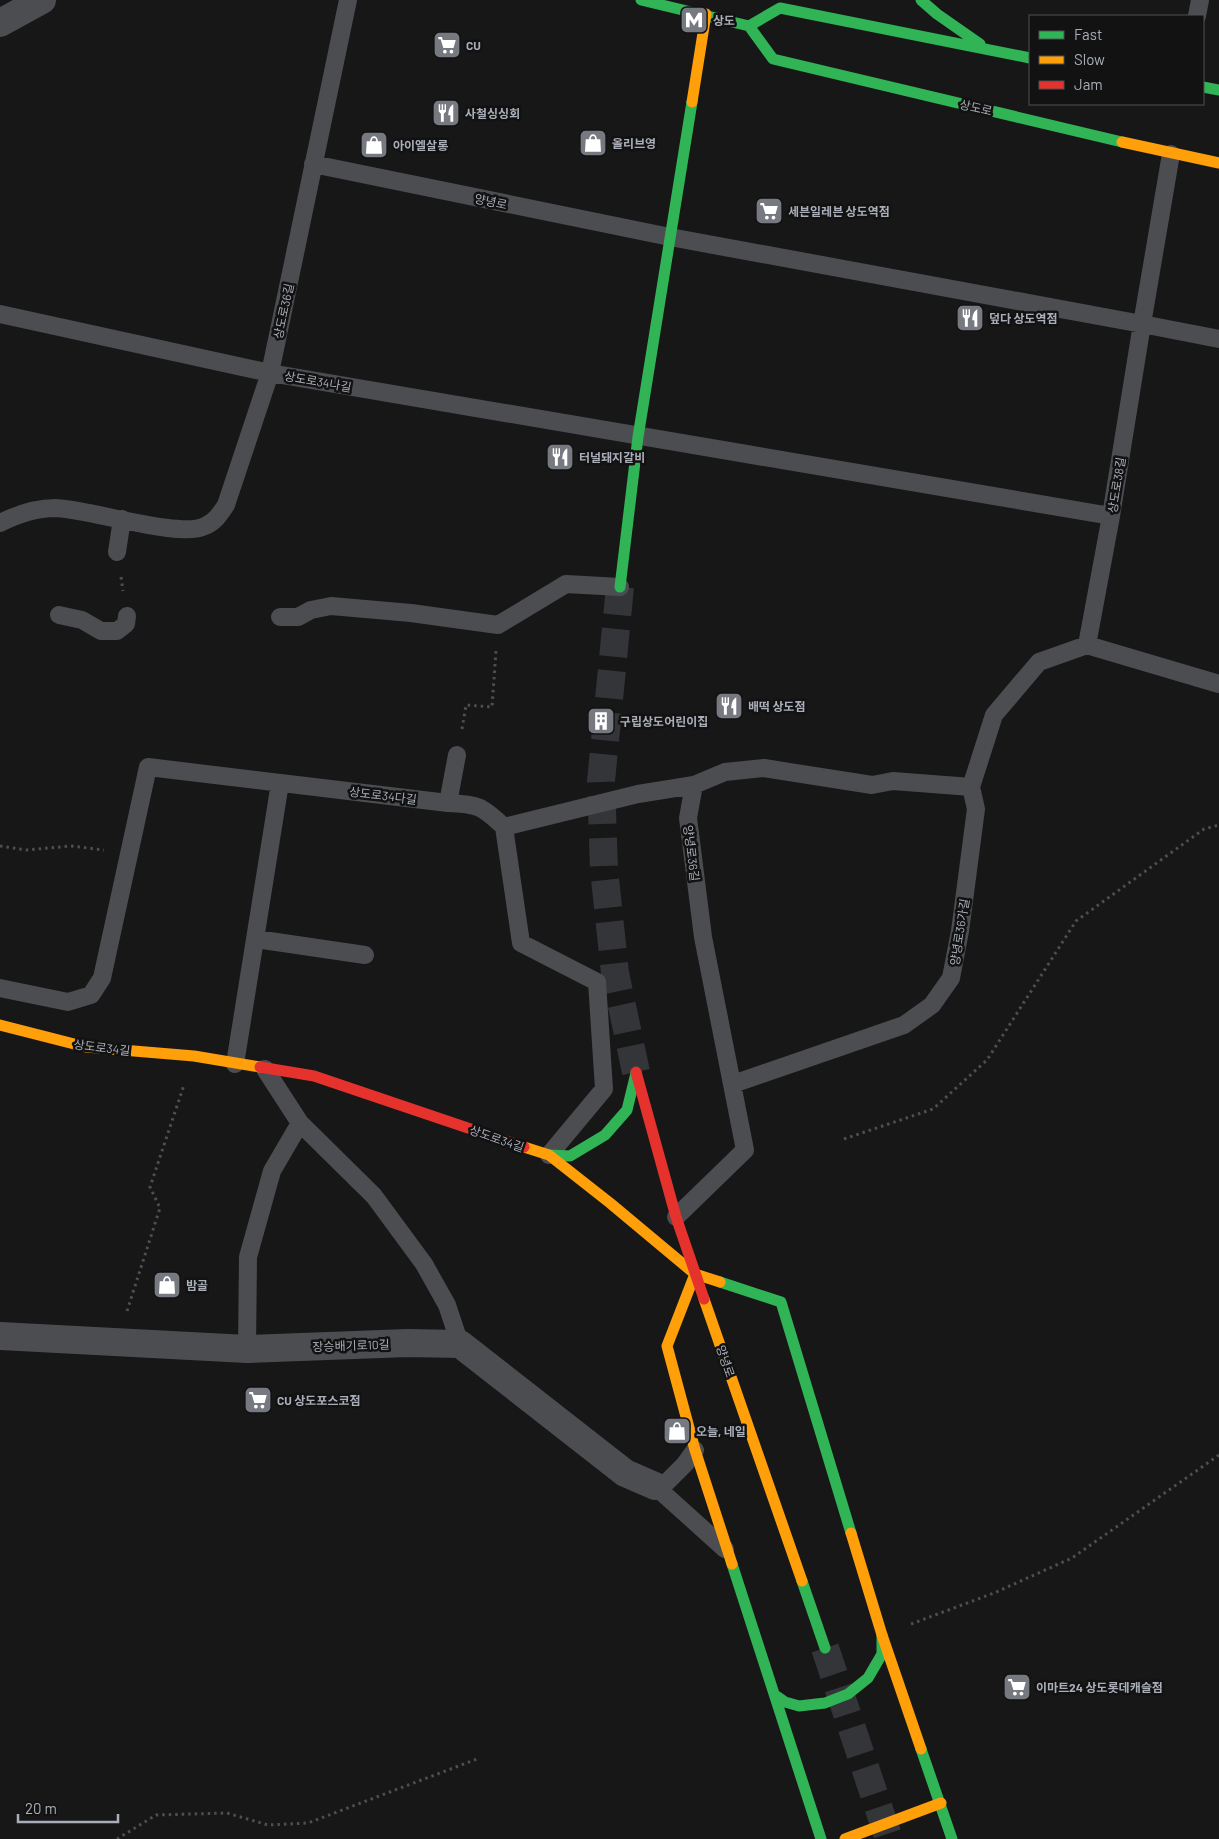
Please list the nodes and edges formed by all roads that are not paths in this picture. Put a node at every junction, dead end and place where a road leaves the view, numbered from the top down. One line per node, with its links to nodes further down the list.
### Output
1 (42, 0): 9 (street)
2 (348, 0): 17 (lane, 상도로36길)
3 (641, 0): 7 (main road)
4 (709, 0): 7 (main road)
5 (921, 0): 11 (main road)
6 (1200, 0): 8 (lane)
7 (706, 14): 10 (main road); 18 (main road)
8 (1196, 15)
9 (0, 23)
10 (749, 26): 11 (main road); 15 (main road, 상도로)
11 (994, 52): 12 (main road)
12 (1029, 58)
13 (1204, 87): 14 (main road)
14 (1219, 90)
15 (1171, 154): 16 (main road, 상도로); 20 (lane, 상도로38길)
16 (1219, 163)
17 (313, 164): 18 (lane, 양녕로); 22 (lane, 상도로36길)
18 (670, 237): 20 (lane, 양녕로); 23 (main road)
19 (0, 314): 22 (lane, 상도로34나길)
20 (1142, 324): 21 (lane); 24 (lane, 상도로38길)
21 (1219, 339)
22 (270, 373): 23 (lane, 상도로34나길); 25 (lane, 상도로36길)
23 (638, 437): 24 (lane, 상도로34나길); 28 (main road)
24 (1111, 516): 32 (lane, 상도로38길)
25 (122, 519): 26 (lane, 상도로36길); 27 (lane)
26 (0, 523)
27 (118, 552)
28 (620, 587): 31 (lane)
29 (60, 615): 30 (lane)
30 (127, 616)
31 (280, 617)
32 (1087, 645): 33 (lane); 37 (lane)
33 (1219, 684)
34 (457, 755): 38 (lane)
35 (280, 783): 38 (lane, 상도로34다길); 40 (lane); 42 (lane, 상도로34다길)
36 (694, 785): 37 (lane); 39 (lane); 46 (lane, 양녕로36길)
37 (971, 787): 46 (lane, 양녕로36가길)
38 (448, 803): 39 (lane, 상도로34다길)
39 (504, 827): 48 (lane)
40 (256, 938): 41 (lane); 44 (lane)
41 (365, 955)
42 (0, 988)
43 (0, 1025): 44 (main road, 상도로34길)
44 (236, 1064): 45 (main road, 상도로34길)
45 (265, 1069): 47 (lane); 48 (main road, 상도로34길)
46 (733, 1084): 49 (lane, 양녕로36길)
47 (300, 1123): 52 (lane); 53 (lane)
48 (549, 1155): 49 (main road, 양녕로); 50 (main road, 상도로34길)
49 (676, 1217): 50 (main road, 양녕로)
50 (696, 1274): 54 (main road); 57 (main road); 58 (main road, 양녕로)
51 (0, 1336): 53 (street, 장승배기로10길)
52 (460, 1344): 53 (street, 장승배기로10길); 55 (street)
53 (248, 1349)
54 (695, 1450): 55 (lane); 56 (main road)
55 (655, 1486): 56 (lane)
56 (728, 1552): 59 (main road)
57 (882, 1635): 59 (main road); 60 (main road)
58 (824, 1648)
59 (775, 1695): 61 (main road)
60 (941, 1803): 62 (main road); 63 (main road)
61 (821, 1839)
62 (845, 1839)
63 (952, 1839)

